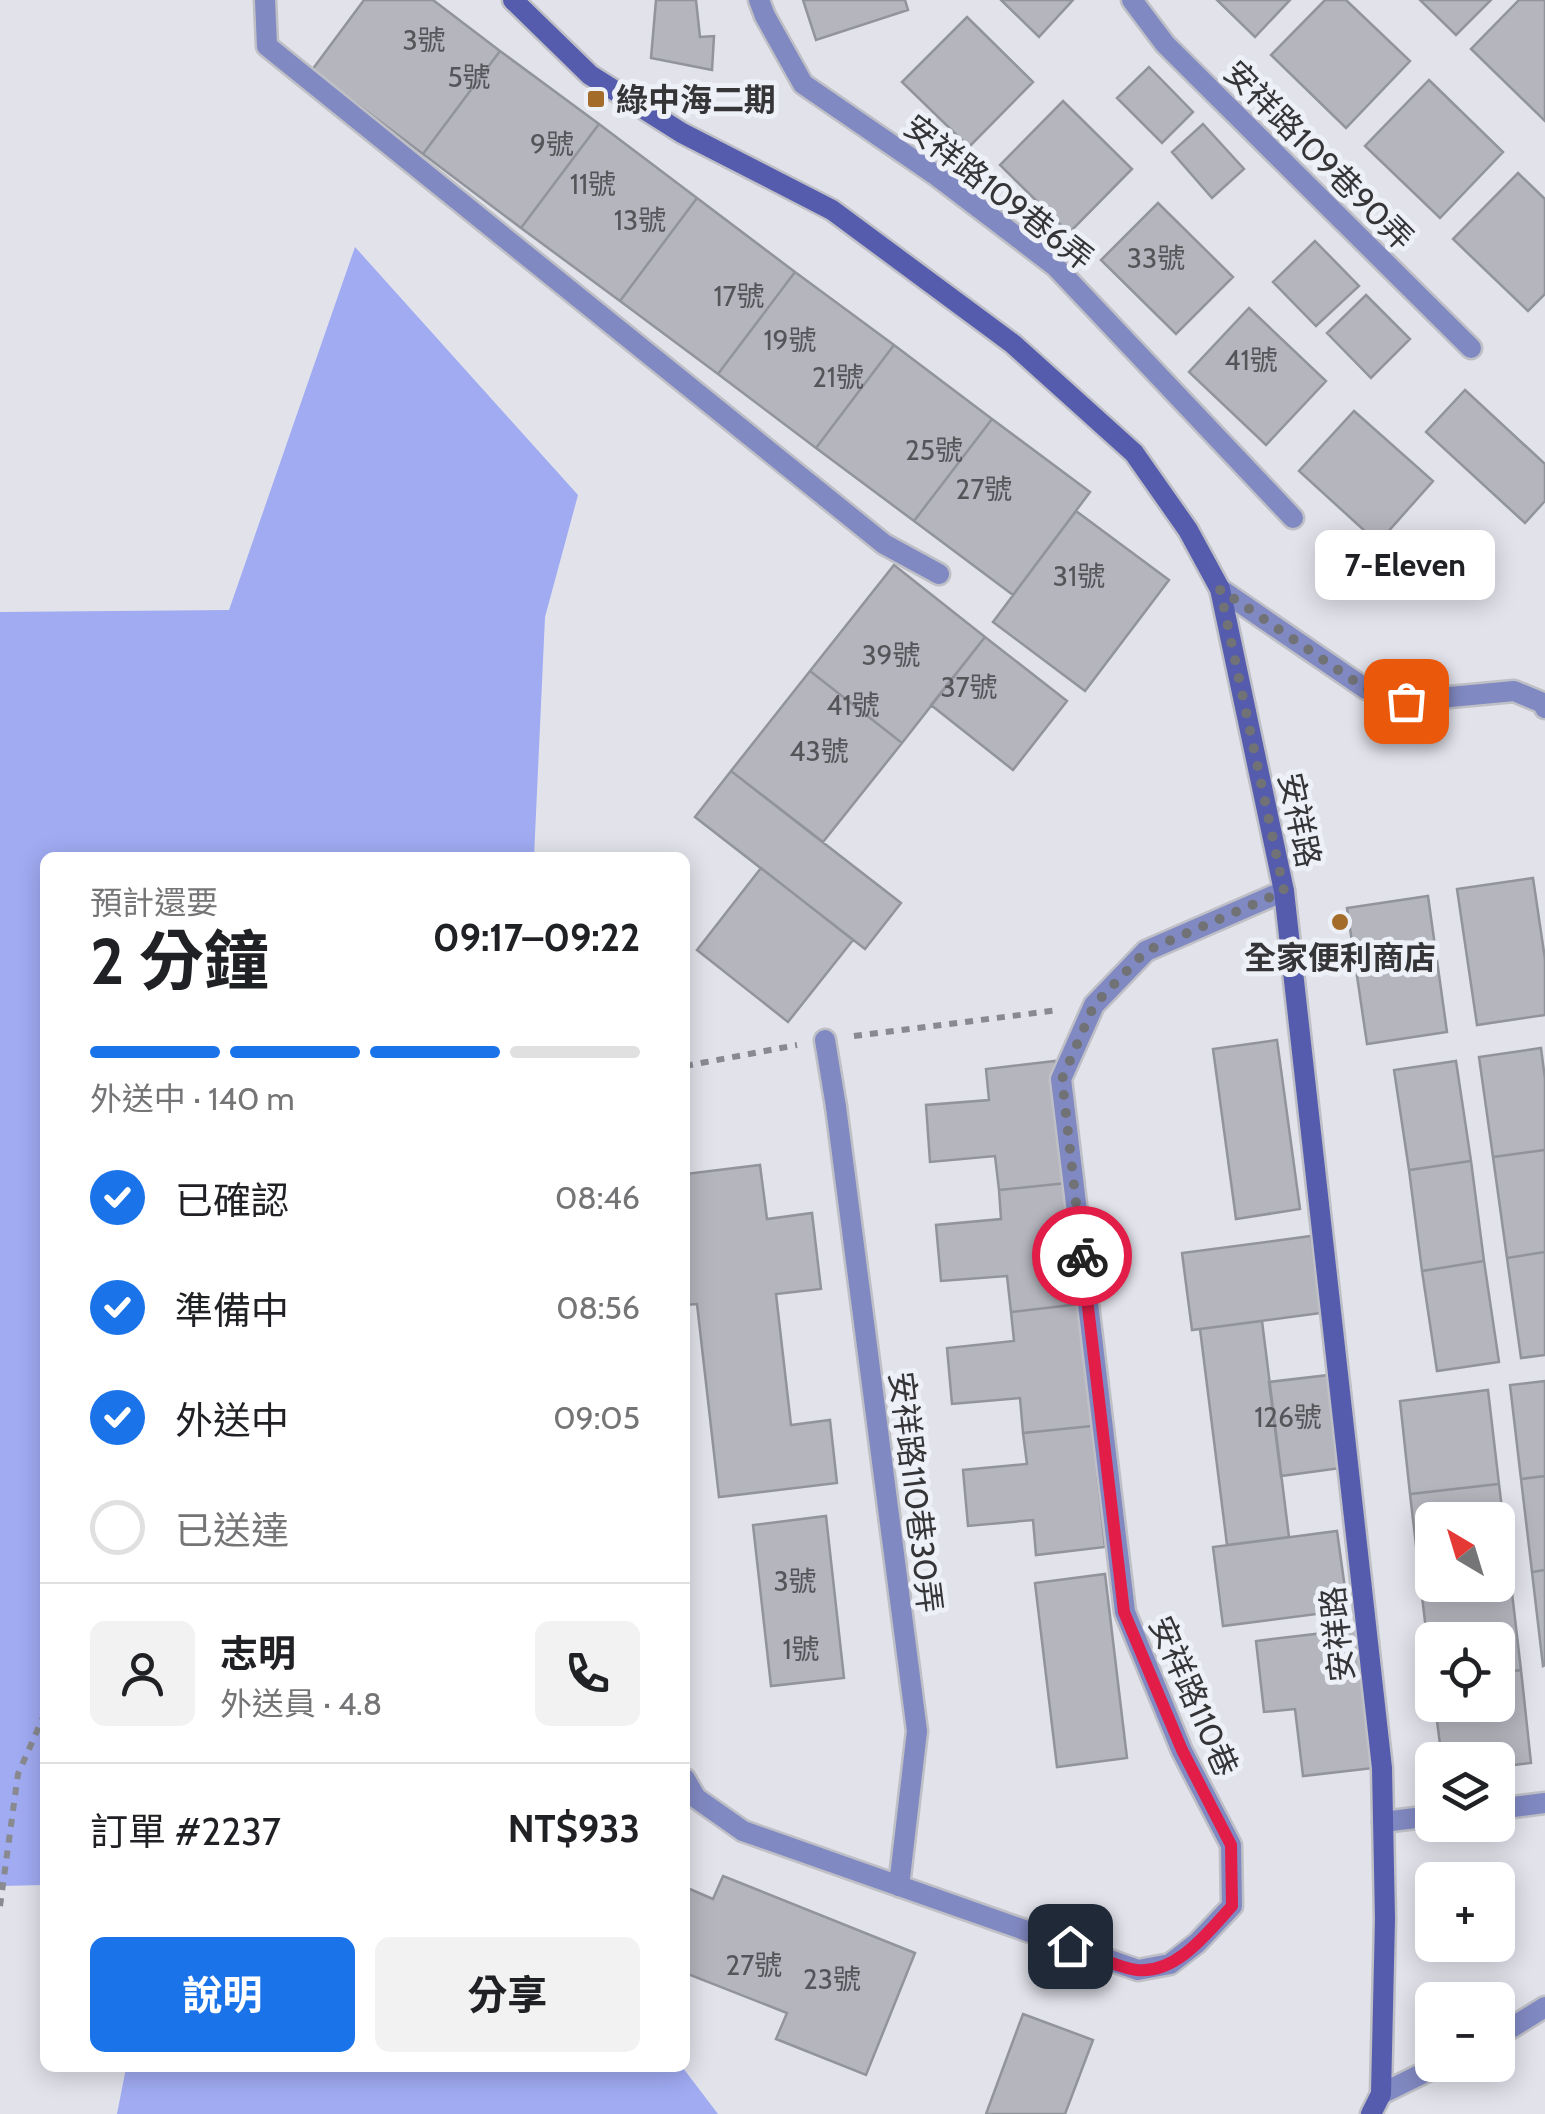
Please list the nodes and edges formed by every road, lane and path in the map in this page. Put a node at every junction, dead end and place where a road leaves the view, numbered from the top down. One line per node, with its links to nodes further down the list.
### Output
1 (265, 0): 7 (street)
2 (513, 0): 8 (street, 安祥路)
3 (760, 0): 6 (street, 安祥路109巷6弄)
4 (1132, 0): 5 (street, 安祥路109巷90弄)
5 (1471, 348)
6 (1292, 518)
7 (940, 574)
8 (1220, 589): 9 (street); 10 (street, 安祥路)
9 (1545, 708)
10 (1284, 891): 11 (street, 安祥路110巷); 19 (street, 安祥路)
11 (1094, 1005): 12 (path); 20 (street, 安祥路110巷)
12 (825, 1040): 13 (path); 20 (street, 安祥路110巷30弄)
13 (690, 1065)
14 (40, 1724): 21 (path)
15 (690, 1788): 20 (street, 安祥路110巷)
16 (1545, 1803): 17 (street)
17 (1515, 1807)
18 (1415, 1818): 19 (street)
19 (1383, 1822): 25 (street, 安祥路)
20 (899, 1886)
21 (0, 1906)
22 (1545, 2007): 23 (street)
23 (1515, 2026)
24 (1415, 2078): 25 (street)
25 (1382, 2094): 26 (street, 安祥路)
26 (1371, 2114)

